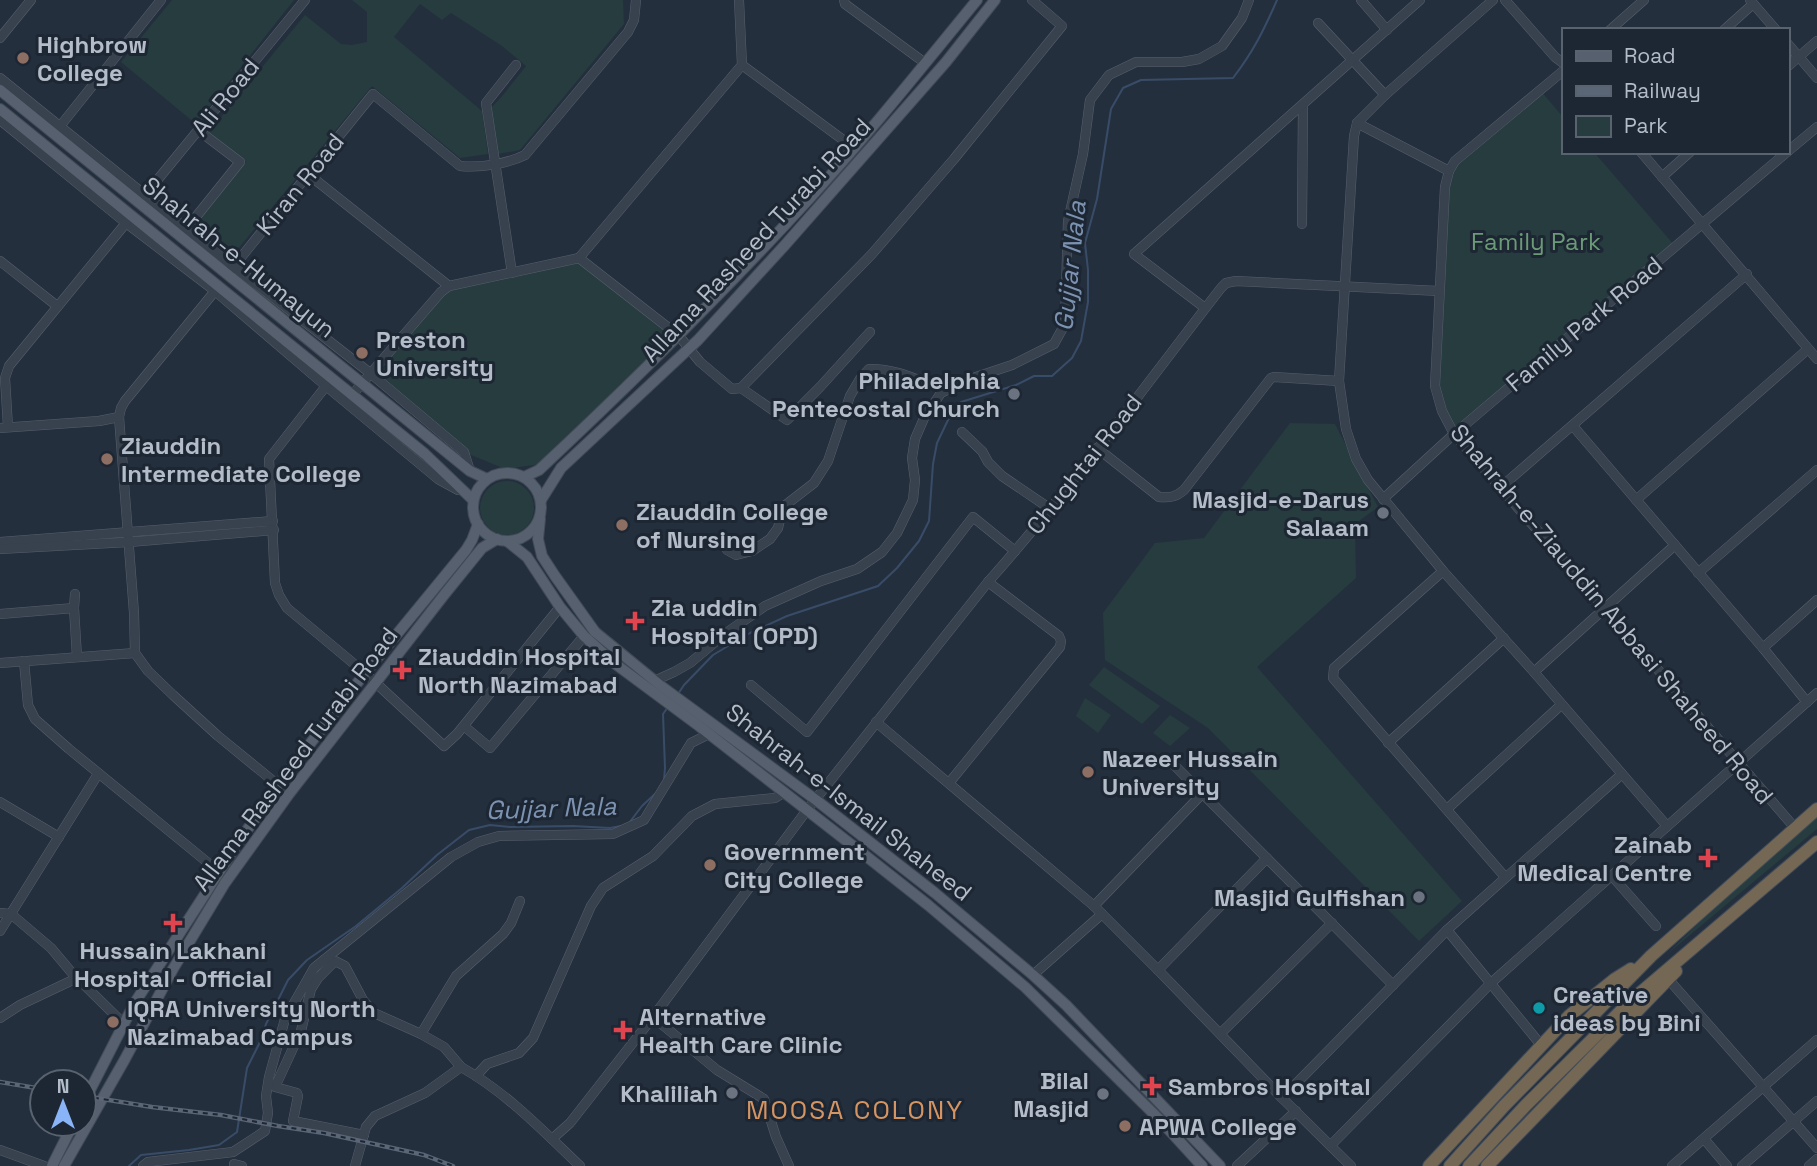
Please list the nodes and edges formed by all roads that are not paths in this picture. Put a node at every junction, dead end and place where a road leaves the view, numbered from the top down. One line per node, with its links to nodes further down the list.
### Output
1 (31, 0): 22 (street)
2 (161, 0): 42 (street)
3 (306, 0): 43 (street, Ali Road)
4 (636, 0): 49 (street)
5 (739, 0): 30 (street)
6 (844, 0): 28 (street)
7 (977, 0): 28 (main road, Allama Rasheed Turabi Road)
8 (995, 0): 71 (main road, Allama Rasheed Turabi Road)
9 (1032, 0): 79 (street)
10 (1249, 0): 126 (street)
11 (1361, 0): 21 (street)
12 (1420, 0): 21 (street)
13 (1493, 0): 36 (street)
14 (1506, 0): 27 (street)
15 (1644, 0): 18 (street)
16 (1752, 2): 19 (street); 20 (street)
17 (1318, 23): 26 (street)
18 (1612, 28)
19 (1726, 28)
20 (1774, 28)
21 (1387, 30): 26 (street)
22 (0, 38)
23 (1817, 41): 25 (street)
24 (1789, 45): 25 (street)
25 (1799, 57): 31 (street); 34 (street)
26 (1353, 60): 36 (street); 37 (street)
27 (1562, 62)
28 (925, 63): 44 (main road, Allama Rasheed Turabi Road)
29 (516, 65): 49 (street)
30 (742, 65): 44 (street); 58 (street)
31 (1789, 65)
32 (1562, 72): 50 (street)
33 (0, 78): 42 (street)
34 (1817, 78)
35 (0, 89): 42 (main road, Shahrah-e-Humayun)
36 (1385, 95): 40 (street)
37 (1303, 105): 56 (street); 68 (street)
38 (0, 109): 80 (main road, Shahrah-e-Humayun)
39 (0, 120): 54 (street)
40 (1357, 123): 50 (street); 64 (street)
41 (1817, 127): 45 (street, Family Park Road)
42 (57, 130): 53 (street); 60 (main road, Shahrah-e-Humayun)
43 (198, 130): 53 (street, Ali Road); 57 (street)
44 (854, 148): 70 (main road, Allama Rasheed Turabi Road)
45 (1789, 150)
46 (1643, 154): 52 (street)
47 (1688, 154): 52 (street)
48 (1785, 154): 55 (street, Family Park Road)
49 (494, 163): 51 (street, Kiran Road); 61 (street)
50 (1449, 171): 66 (street, Shahrah-e-Ziauddin Abbasi Shaheed Road)
51 (308, 174): 60 (street, Kiran Road); 63 (street)
52 (1662, 177): 55 (street)
53 (145, 195): 57 (street)
54 (126, 223): 65 (street); 67 (street)
55 (1702, 223): 62 (street); 85 (street, Family Park Road)
56 (1302, 224)
57 (187, 228): 60 (street)
58 (579, 258): 61 (street); 70 (street)
59 (0, 261): 67 (street)
60 (230, 270): 74 (street); 76 (main road, Shahrah-e-Humayun)
61 (512, 273): 63 (street)
62 (1747, 275): 72 (street); 82 (street)
63 (449, 286): 74 (street)
64 (1344, 287): 66 (street, Chughtai Road); 68 (street, Chughtai Road); 75 (street)
65 (215, 290): 78 (street); 81 (street)
66 (1439, 290): 85 (street, Shahrah-e-Ziauddin Abbasi Shaheed Road)
67 (57, 306): 83 (street)
68 (1205, 308): 86 (street, Chughtai Road)
69 (870, 332): 79 (street)
70 (679, 336): 71 (street); 89 (main road, Allama Rasheed Turabi Road)
71 (690, 348): 79 (street); 94 (main road, Allama Rasheed Turabi Road)
72 (1808, 349): 73 (street); 95 (street)
73 (1817, 359)
74 (370, 373): 76 (street); 88 (street)
75 (1339, 381): 86 (street); 93 (street)
76 (363, 383): 80 (street); 88 (main road, Shahrah-e-Humayun)
77 (927, 384): 105 (street)
78 (326, 386): 92 (street); 99 (street)
79 (741, 388)
80 (352, 395): 92 (main road, Shahrah-e-Humayun)
81 (119, 417): 83 (street); 100 (street)
82 (1573, 426): 91 (street); 95 (street)
83 (4, 427)
84 (962, 432): 96 (street)
85 (1454, 434): 91 (street, Shahrah-e-Ziauddin Abbasi Shaheed Road); 93 (street, Family Park Road)
86 (1097, 447): 96 (street, Chughtai Road)
87 (1817, 470): 108 (street)
88 (470, 471): 90 (main road, Shahrah-e-Humayun)
89 (524, 477): 90 (main road); 94 (main road)
90 (487, 479): 92 (main road)
91 (1501, 487): 114 (street, Shahrah-e-Ziauddin Abbasi Shaheed Road)
92 (469, 497): 98 (main road)
93 (1383, 499): 107 (street)
94 (541, 500): 97 (main road)
95 (1636, 500): 103 (street)
96 (1049, 508): 106 (street, Chughtai Road)
97 (540, 519): 101 (main road); 126 (main road, Shahrah-e-Ismail Shaheed)
98 (478, 524): 101 (main road); 124 (main road, Allama Rasheed Turabi Road)
99 (273, 526): 100 (street); 124 (street)
100 (129, 537): 102 (street); 104 (street); 119 (street)
101 (502, 540): 112 (main road, Shahrah-e-Ismail Shaheed); 125 (main road, Allama Rasheed Turabi Road)
102 (0, 542)
103 (1675, 545): 108 (street); 114 (street)
104 (0, 549)
105 (727, 550)
106 (1015, 551): 109 (street, Chughtai Road); 127 (street)
107 (1443, 570): 117 (street); 135 (street)
108 (1698, 573): 118 (street)
109 (988, 582): 132 (street, Chughtai Road); 140 (street)
110 (75, 594): 113 (street)
111 (1817, 600): 118 (street)
112 (560, 607): 116 (main road, Shahrah-e-Ismail Shaheed); 133 (street)
113 (74, 608): 115 (street); 120 (street)
114 (1605, 608): 123 (street); 136 (street, Shahrah-e-Ziauddin Abbasi Shaheed Road)
115 (0, 614)
116 (584, 636): 131 (main road, Shahrah-e-Ismail Shaheed); 133 (street)
117 (1504, 638): 123 (street); 135 (street)
118 (1763, 648): 129 (street)
119 (135, 653): 120 (street); 141 (street)
120 (77, 657): 121 (street)
121 (24, 661): 122 (street); 138 (street)
122 (0, 663)
123 (1534, 672): 130 (street)
124 (365, 673): 125 (street); 141 (main road, Allama Rasheed Turabi Road)
125 (376, 683): 133 (street); 143 (main road, Allama Rasheed Turabi Road)
126 (657, 684): 131 (main road, Shahrah-e-Ismail Shaheed)
127 (751, 685)
128 (1817, 693): 129 (street)
129 (1807, 702): 136 (street)
130 (1561, 705): 139 (street); 147 (street)
131 (702, 722): 134 (main road, Shahrah-e-Ismail Shaheed); 145 (main road, Shahrah-e-Ismail Shaheed)
132 (876, 722): 140 (street); 145 (street, Chughtai Road)
133 (464, 726)
134 (709, 734): 142 (main road, Shahrah-e-Ismail Shaheed); 208 (street)
135 (1388, 743): 147 (street)
136 (1738, 762): 150 (street); 151 (street, Shahrah-e-Ziauddin Abbasi Shaheed Road)
137 (1174, 765): 144 (street)
138 (99, 774): 152 (street); 157 (street)
139 (1622, 774): 150 (street); 159 (street)
140 (949, 783): 163 (street)
141 (278, 785): 143 (street); 154 (main road, Allama Rasheed Turabi Road)
142 (783, 793): 149 (main road, Shahrah-e-Ismail Shaheed); 189 (street)
143 (289, 794): 155 (main road, Allama Rasheed Turabi Road)
144 (1202, 794): 156 (street); 163 (street)
145 (816, 800): 149 (street, Chughtai Road); 175 (main road, Shahrah-e-Ismail Shaheed)
146 (0, 802): 152 (street)
147 (1447, 809): 159 (street)
148 (1817, 809): 151 (highway)
149 (807, 810): 180 (street, Chughtai Road); 212 (main road, Shahrah-e-Ismail Shaheed)
150 (1667, 826): 158 (street)
151 (1795, 828): 173 (highway)
152 (59, 837): 165 (street)
153 (1817, 842): 172 (highway)
154 (236, 846): 155 (main road); 157 (main road, Allama Rasheed Turabi Road)
155 (247, 853): 161 (main road, Allama Rasheed Turabi Road)
156 (1267, 858): 168 (street); 174 (street)
157 (218, 871): 160 (main road, Allama Rasheed Turabi Road)
158 (1612, 876): 169 (street); 178 (street)
159 (1505, 877): 170 (street)
160 (204, 894): 161 (main road); 182 (main road, Allama Rasheed Turabi Road)
161 (214, 901): 207 (main road, Allama Rasheed Turabi Road)
162 (520, 901): 184 (street)
163 (1094, 906): 166 (street)
164 (0, 913): 165 (street)
165 (10, 914): 167 (street); 171 (street); 176 (street)
166 (1102, 914): 174 (street); 175 (street)
167 (0, 921)
168 (1332, 923): 179 (street); 183 (street)
169 (1656, 926)
170 (1447, 930): 178 (street); 179 (street)
171 (0, 931)
172 (1696, 947): 177 (highway); 218 (highway)
173 (1651, 956): 186 (highway); 217 (highway)
174 (1158, 970): 183 (street)
175 (1033, 975): 213 (main road, Shahrah-e-Ismail Shaheed)
176 (77, 978): 181 (street); 182 (street)
177 (1669, 981): 190 (street); 219 (highway)
178 (1491, 983): 186 (street); 199 (street)
179 (1393, 985): 191 (street)
180 (653, 1017): 197 (street, Chughtai Road); 211 (street)
181 (0, 1018)
182 (123, 1023): 188 (main road, Allama Rasheed Turabi Road)
183 (1221, 1033): 191 (street)
184 (421, 1034): 187 (street); 195 (street)
185 (1817, 1040): 190 (street)
186 (1541, 1045): 216 (highway)
187 (461, 1067): 189 (street); 195 (street)
188 (98, 1074)
189 (476, 1076): 197 (street)
190 (1763, 1087): 194 (street); 198 (street)
191 (1282, 1098): 193 (street)
192 (1817, 1101): 194 (street)
193 (1296, 1111): 199 (street); 214 (street)
194 (1794, 1121): 200 (street); 221 (street)
195 (364, 1135): 209 (street)
196 (66, 1138): 206 (main road)
197 (552, 1139): 210 (street)
198 (1704, 1140): 204 (street); 220 (street)
199 (1331, 1145): 203 (street)
200 (1817, 1148)
201 (0, 1150): 205 (street)
202 (1817, 1159): 222 (street)
203 (1348, 1162): 215 (street)
204 (1678, 1164)
205 (44, 1166)
206 (52, 1166)
207 (64, 1166)
208 (142, 1166)
209 (355, 1166)
210 (580, 1166)
211 (789, 1166)
212 (1202, 1166)
213 (1220, 1166)
214 (1237, 1166)
215 (1336, 1166)
216 (1429, 1166)
217 (1450, 1166)
218 (1469, 1166)
219 (1487, 1166)
220 (1727, 1166)
221 (1742, 1166)
222 (1809, 1166)

